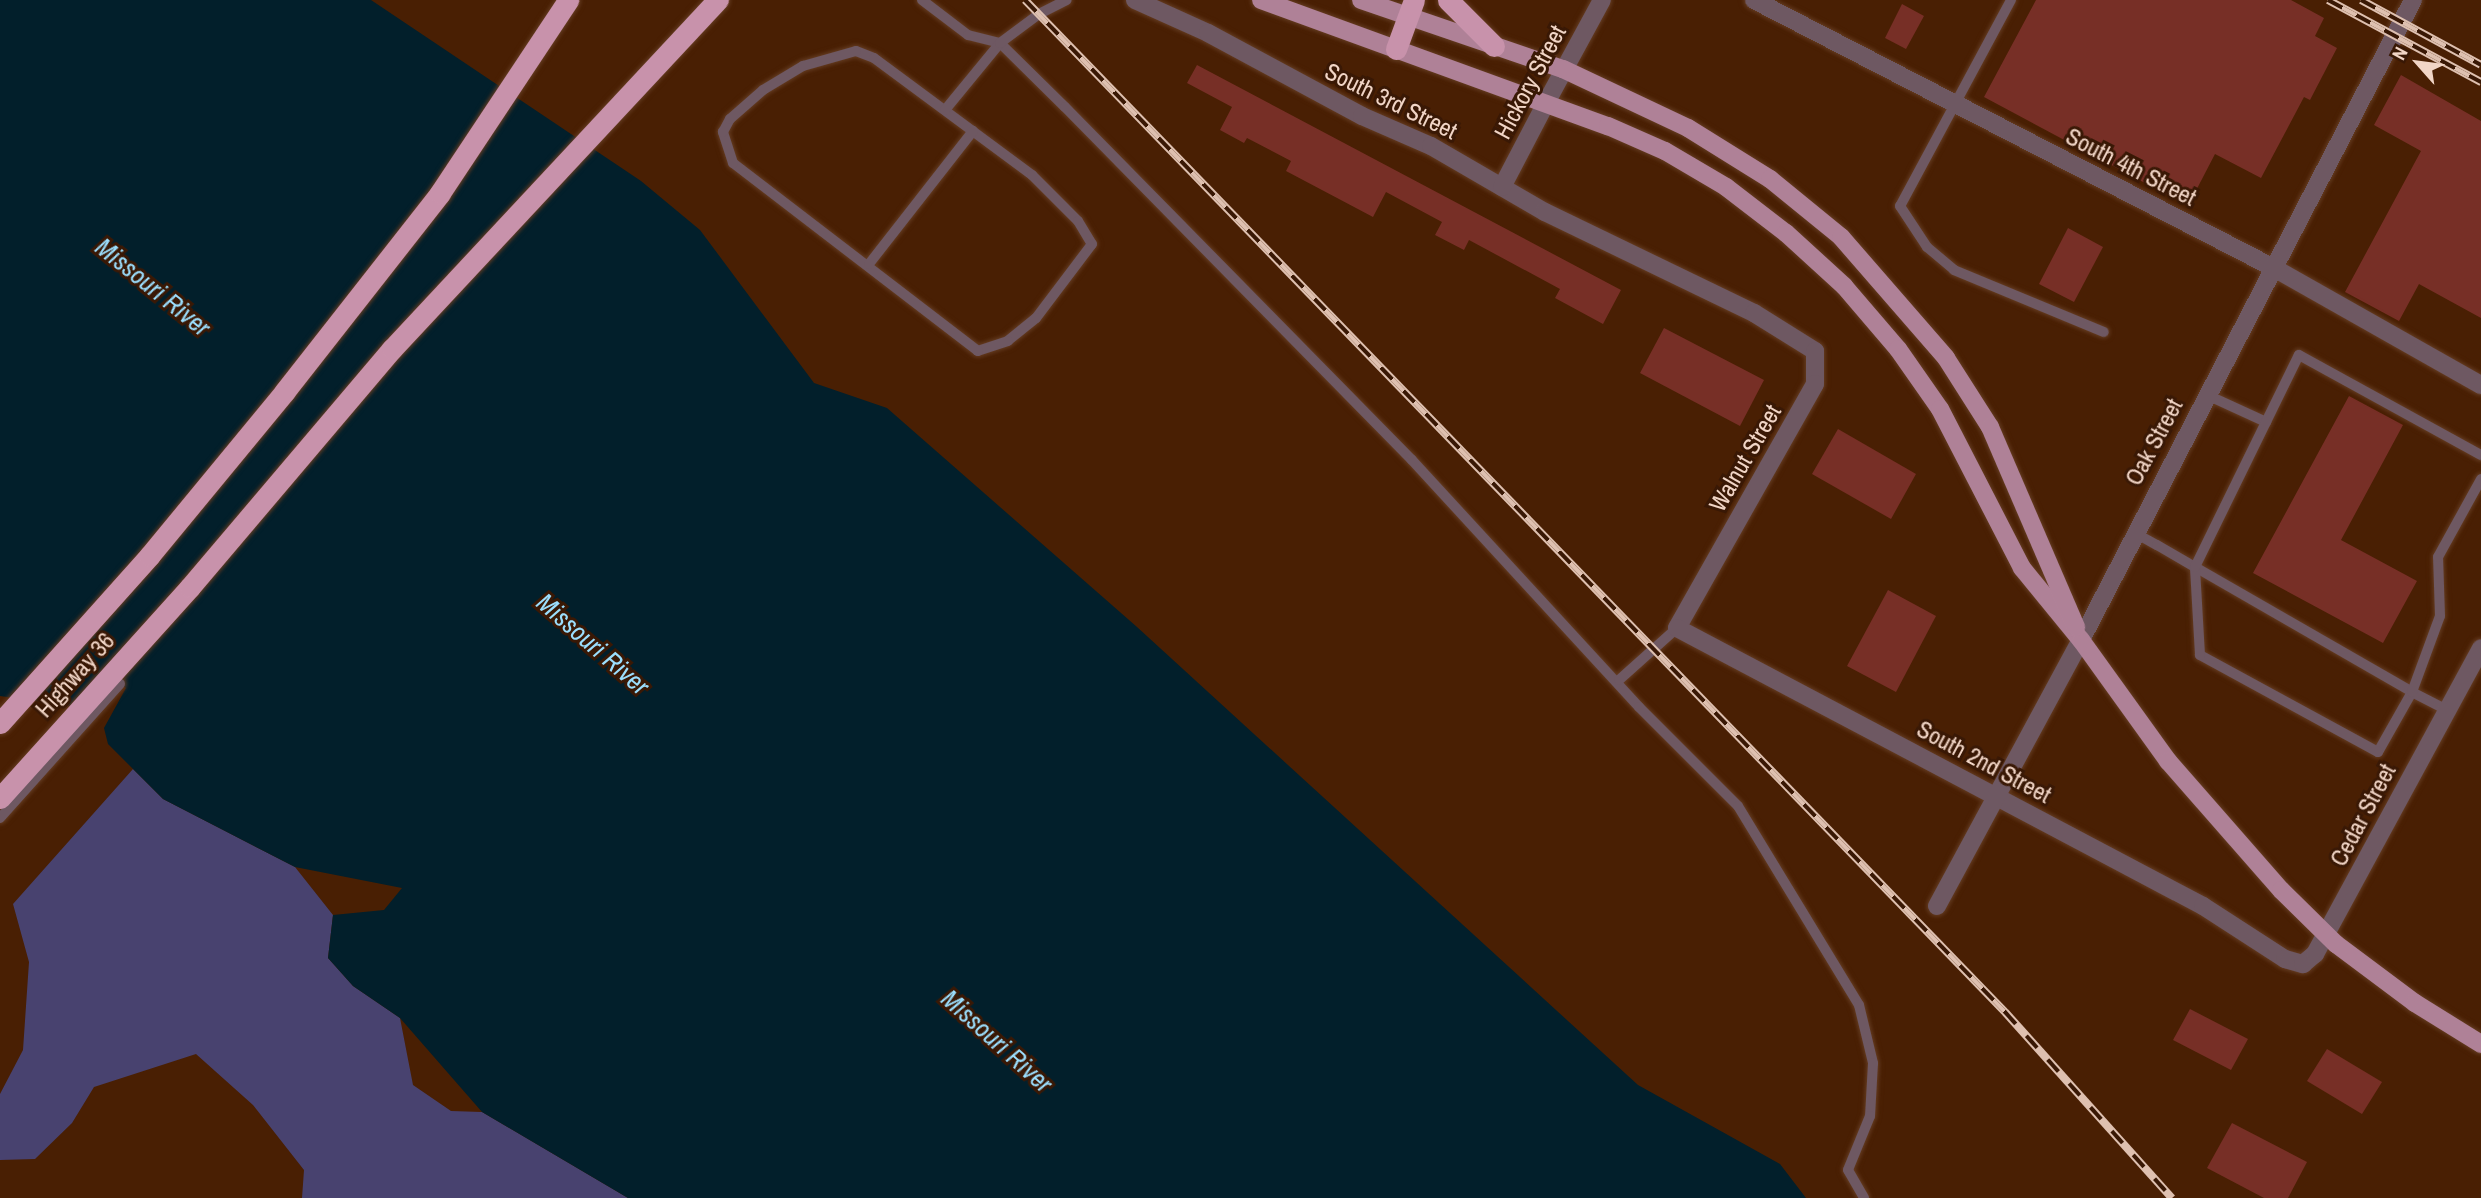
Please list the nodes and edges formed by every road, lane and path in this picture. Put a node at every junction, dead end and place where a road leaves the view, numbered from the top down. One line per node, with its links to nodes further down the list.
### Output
1 (568, 0): 41 (highway, Highway 36)
2 (718, 0): 43 (highway, Highway 36)
3 (922, 0): 14 (lane)
4 (1067, 0): 14 (lane)
5 (1135, 0): 22 (street, South 3rd Street)
6 (1261, 0): 16 (main road)
7 (1361, 0): 13 (main road)
8 (1448, 0): 15 (highway)
9 (1602, 0): 17 (street, Hickory Street)
10 (1754, 0): 19 (street, South 4th Street)
11 (2011, 0): 19 (lane)
12 (2413, 0): 24 (street, Oak Street)
13 (1405, 8): 15 (main road); 16 (highway)
14 (1000, 43): 20 (lane); 37 (lane)
15 (1494, 46): 17 (main road)
16 (1396, 49): 18 (main road)
17 (1563, 69): 18 (street, Hickory Street); 35 (main road)
18 (1546, 103): 22 (street, Hickory Street); 35 (main road)
19 (1957, 106): 24 (street, South 4th Street); 26 (lane)
20 (945, 110): 21 (lane); 23 (lane)
21 (973, 131): 23 (lane); 23 (lane)
22 (1502, 187): 25 (street, South 3rd Street)
23 (869, 264)
24 (2274, 268): 27 (street, South 4th Street); 28 (street, Oak Street)
25 (1774, 324): 34 (street, Walnut Street)
26 (2104, 332)
27 (2481, 385)
28 (2207, 395): 29 (lane); 32 (street, Oak Street)
29 (2266, 422): 30 (lane); 33 (lane)
30 (2481, 455)
31 (2481, 479): 39 (lane)
32 (2136, 533): 33 (lane); 35 (street, Oak Street)
33 (2195, 567): 39 (lane); 39 (lane)
34 (1677, 628): 37 (lane); 42 (street, South 2nd Street)
35 (2081, 640): 42 (street, Oak Street); 46 (main road)
36 (2481, 648): 40 (street, Cedar Street)
37 (1619, 680): 49 (lane)
38 (120, 684): 44 (lane)
39 (2412, 692): 40 (lane)
40 (2447, 710): 46 (street, Cedar Street)
41 (0, 723)
42 (1998, 796): 45 (street, Oak Street); 47 (street, South 2nd Street)
43 (0, 798)
44 (0, 818)
45 (1937, 906)
46 (2326, 935): 47 (street, Cedar Street); 48 (main road)
47 (2264, 946)
48 (2481, 1044)
49 (1864, 1198)

